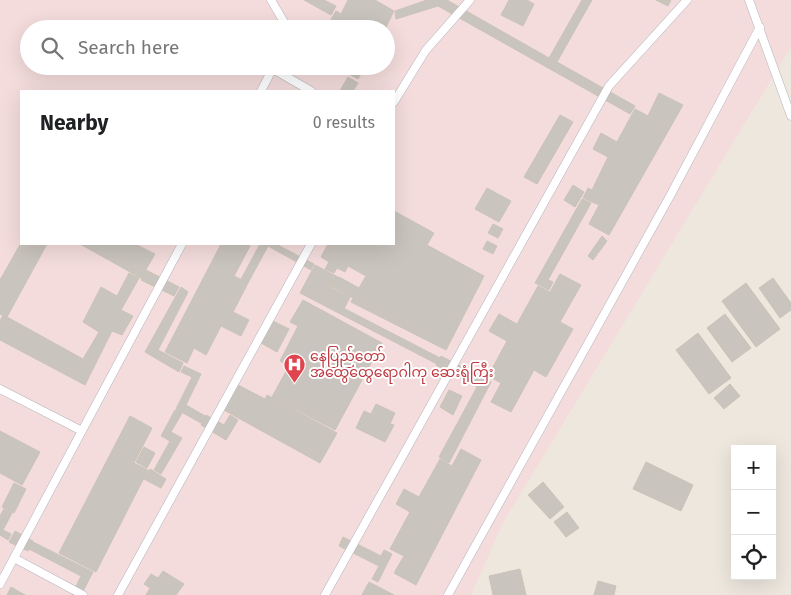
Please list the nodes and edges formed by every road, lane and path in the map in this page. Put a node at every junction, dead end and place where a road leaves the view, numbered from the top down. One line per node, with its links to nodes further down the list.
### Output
1 (271, 0): 5 (lane)
2 (470, 0): 11 (lane)
3 (687, 0): 21 (lane)
4 (749, 0): 6 (lane)
5 (283, 20)
6 (760, 27): 12 (lane); 22 (lane)
7 (270, 75): 9 (lane)
8 (285, 75): 10 (lane)
9 (262, 90)
10 (308, 90)
11 (395, 100)
12 (791, 116)
13 (181, 245): 16 (lane)
14 (310, 245): 20 (lane)
15 (0, 389): 16 (lane)
16 (82, 431): 17 (lane)
17 (14, 558): 18 (lane); 19 (lane)
18 (0, 584)
19 (82, 595)
20 (118, 595)
21 (325, 595)
22 (448, 595)

